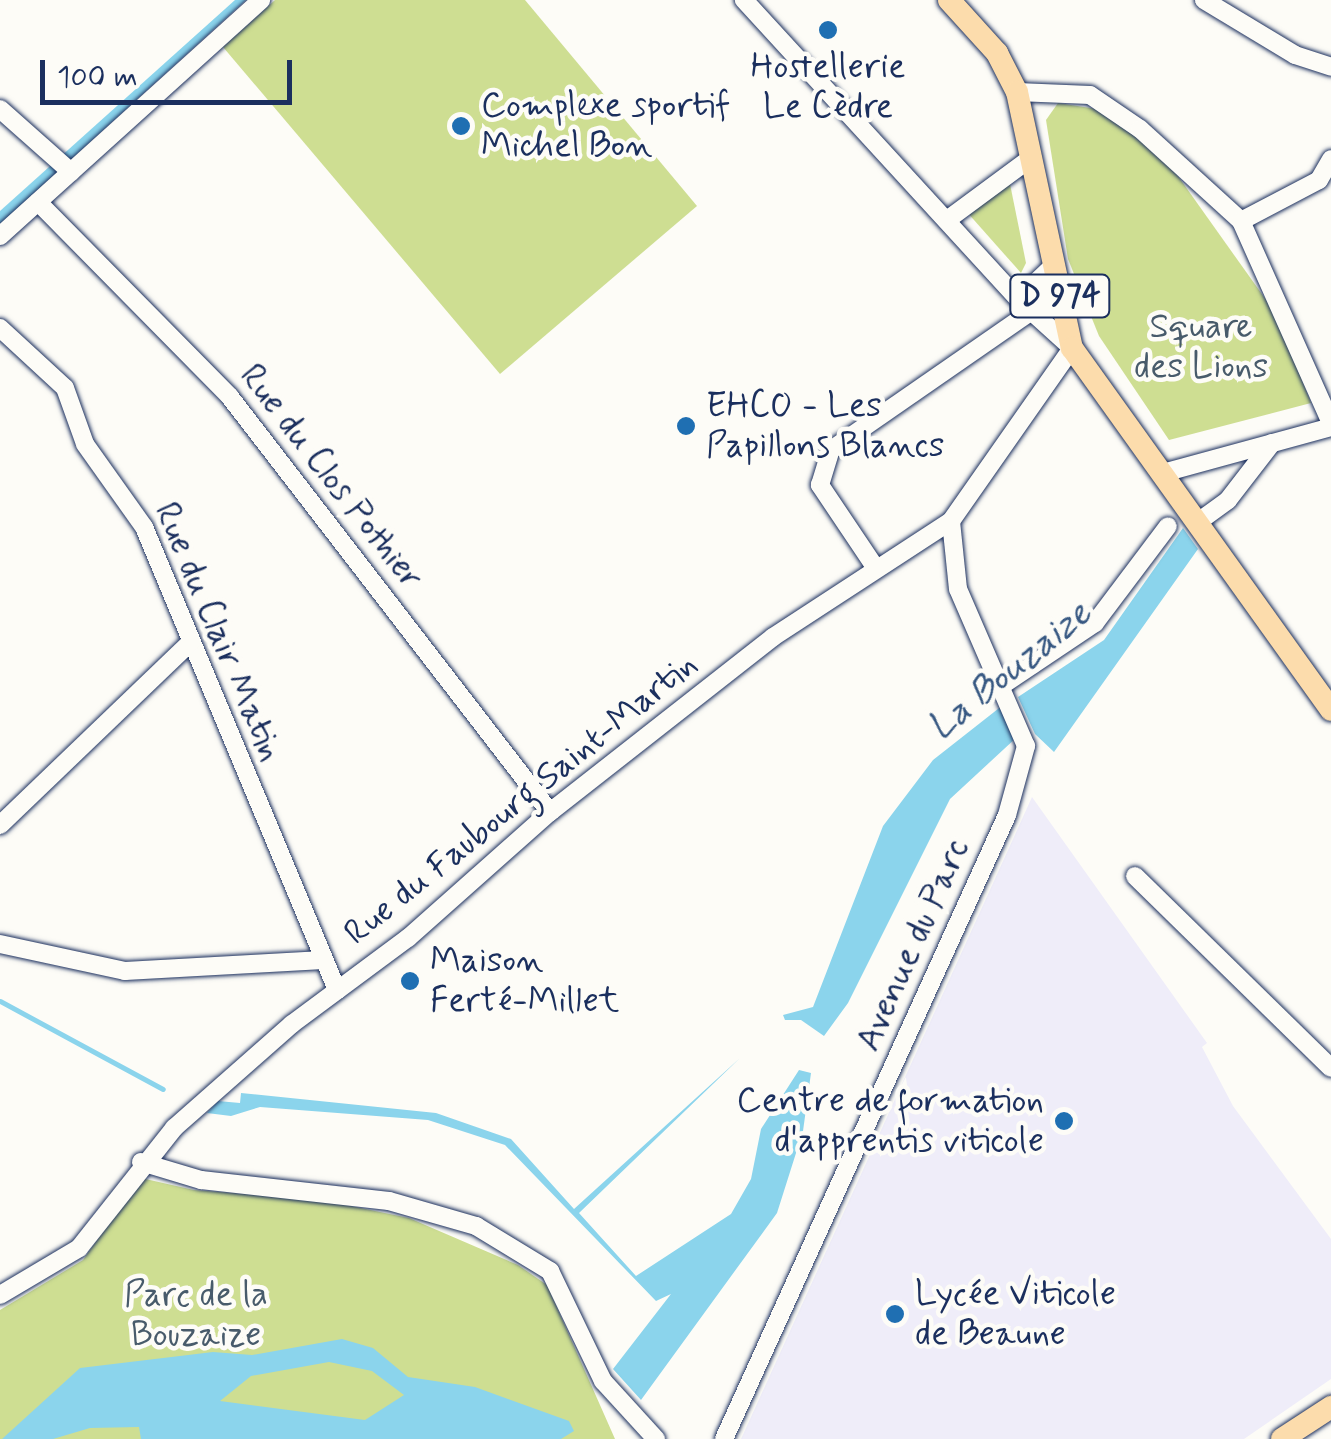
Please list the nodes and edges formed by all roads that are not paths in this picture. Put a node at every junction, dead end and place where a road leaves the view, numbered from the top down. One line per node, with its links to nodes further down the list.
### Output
1 (262, 0): 10 (street)
2 (744, 0): 13 (street)
3 (949, 0): 6 (main road, D 974)
4 (1204, 0): 5 (street)
5 (1331, 67)
6 (1017, 92): 8 (main road, D 974); 14 (street)
7 (0, 108): 10 (street)
8 (1032, 157): 13 (street); 16 (main road, D 974)
9 (1331, 159): 11 (street)
10 (64, 165): 12 (street)
11 (1325, 180): 14 (street)
12 (38, 202): 15 (street); 30 (street, Rue du Clos Pothier)
13 (947, 220): 17 (street)
14 (1241, 221): 20 (street)
15 (0, 236)
16 (1052, 267): 17 (street, D 974); 19 (main road, D 974)
17 (1025, 305): 19 (street); 26 (street)
18 (0, 328): 27 (street, Rue du Clair Matin)
19 (1072, 348): 22 (main road, D 974); 23 (street, Rue du Faubourg Saint-Martin)
20 (1331, 425): 21 (street)
21 (1272, 443): 22 (street); 24 (street)
22 (1164, 473): 24 (main road, D 974)
23 (951, 521): 26 (street, Rue du Faubourg Saint-Martin); 28 (street, Avenue du Parc)
24 (1198, 522): 29 (main road, D 974)
25 (1168, 526): 28 (street)
26 (876, 567): 30 (street, Rue du Faubourg Saint-Martin)
27 (191, 642): 31 (street); 34 (street, Rue du Clair Matin)
28 (1001, 686): 41 (street, Avenue du Parc)
29 (1331, 710)
30 (550, 812): 35 (street, Rue du Faubourg Saint-Martin)
31 (0, 825)
32 (1136, 876): 36 (street)
33 (0, 944): 34 (street)
34 (320, 960): 35 (street, Rue du Clair Matin)
35 (336, 990): 37 (street, Rue du Faubourg Saint-Martin)
36 (1331, 1068)
37 (141, 1162): 38 (street, Rue du Faubourg Saint-Martin); 40 (street)
38 (0, 1295)
39 (1331, 1406): 42 (main road)
40 (656, 1439)
41 (724, 1439)
42 (1282, 1439)

